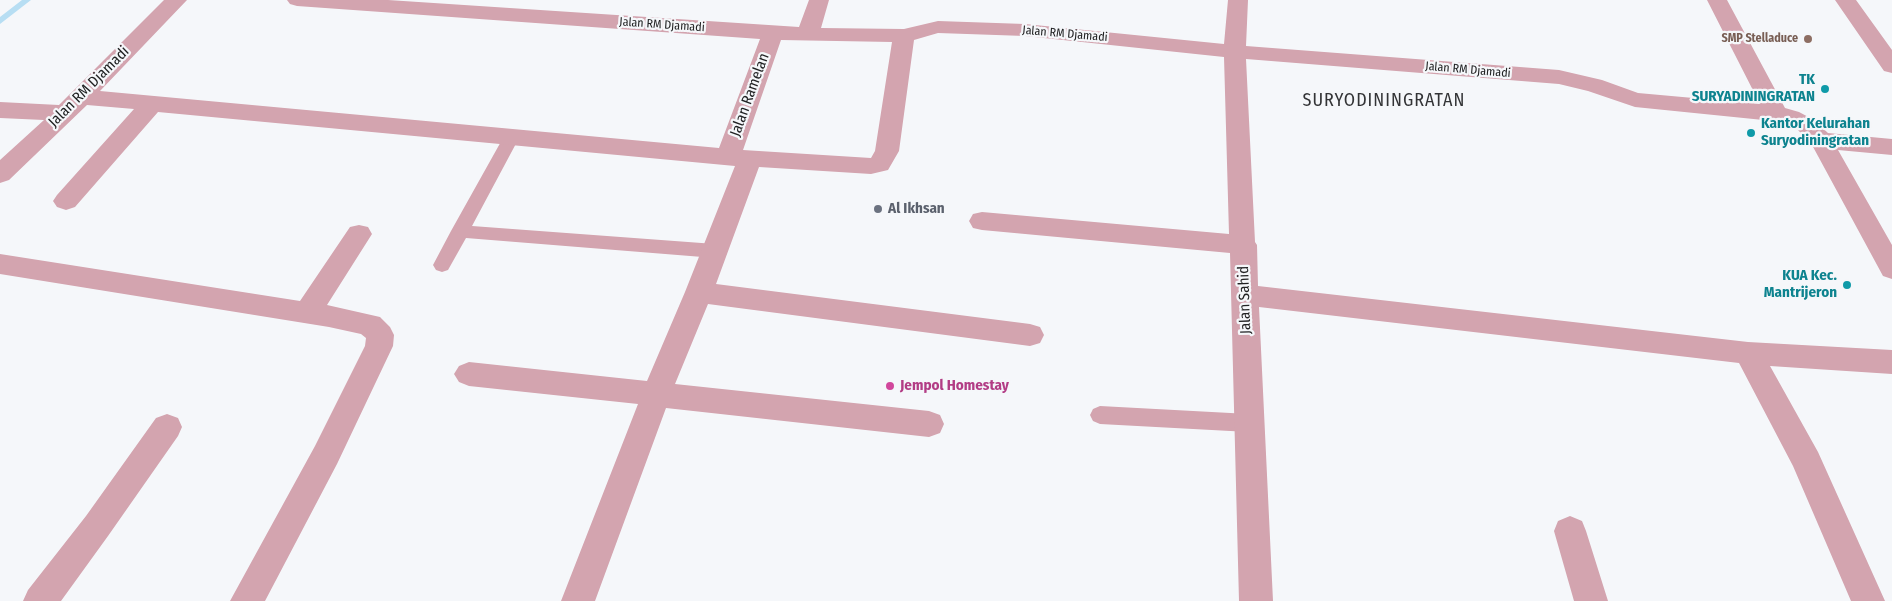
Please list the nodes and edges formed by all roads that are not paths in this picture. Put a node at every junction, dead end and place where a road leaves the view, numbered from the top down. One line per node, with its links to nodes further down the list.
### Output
1 (177, 0): 13 (street, Jalan RM Djamadi)
2 (308, 0): 7 (street, Jalan RM Djamadi)
3 (818, 0): 8 (street)
4 (1238, 0): 10 (street, Jalan Sahid)
5 (1717, 0): 15 (street)
6 (1845, 0): 11 (street)
7 (773, 33): 8 (street, Jalan RM Djamadi); 19 (street, Jalan Ramelan)
8 (808, 34): 9 (street, Jalan RM Djamadi)
9 (904, 36): 10 (street, Jalan RM Djamadi); 19 (street)
10 (1235, 50): 15 (street, Jalan RM Djamadi); 25 (street, Jalan Sahid)
11 (1892, 66)
12 (153, 103): 13 (street); 16 (street); 21 (street)
13 (74, 105): 14 (street); 20 (street, Jalan RM Djamadi)
14 (0, 110)
15 (1776, 113): 17 (street, Jalan RM Djamadi)
16 (511, 138): 19 (street); 23 (lane)
17 (1821, 140): 18 (street); 29 (street, Jalan RM Djamadi)
18 (1892, 147)
19 (739, 158): 26 (street, Jalan Ramelan)
20 (0, 174)
21 (66, 201)
22 (982, 221): 25 (street)
23 (460, 231): 26 (lane); 28 (lane)
24 (359, 234): 32 (street)
25 (1244, 245): 31 (street, Jalan Sahid)
26 (715, 251): 30 (street, Jalan Ramelan)
27 (0, 264): 32 (street)
28 (442, 265)
29 (1892, 269)
30 (699, 292): 33 (street); 37 (street, Jalan Ramelan)
31 (1245, 295): 34 (street); 39 (street, Jalan Sahid)
32 (307, 313): 44 (street)
33 (1030, 336)
34 (1748, 353): 35 (street); 48 (street)
35 (1892, 362)
36 (470, 374): 37 (street)
37 (656, 395): 40 (street); 45 (street, Jalan Ramelan)
38 (1100, 415): 39 (lane)
39 (1250, 423): 46 (street, Jalan Sahid)
40 (929, 424)
41 (167, 426): 43 (street)
42 (1570, 532): 47 (street)
43 (40, 601)
44 (247, 601)
45 (578, 601)
46 (1256, 601)
47 (1591, 601)
48 (1868, 601)

